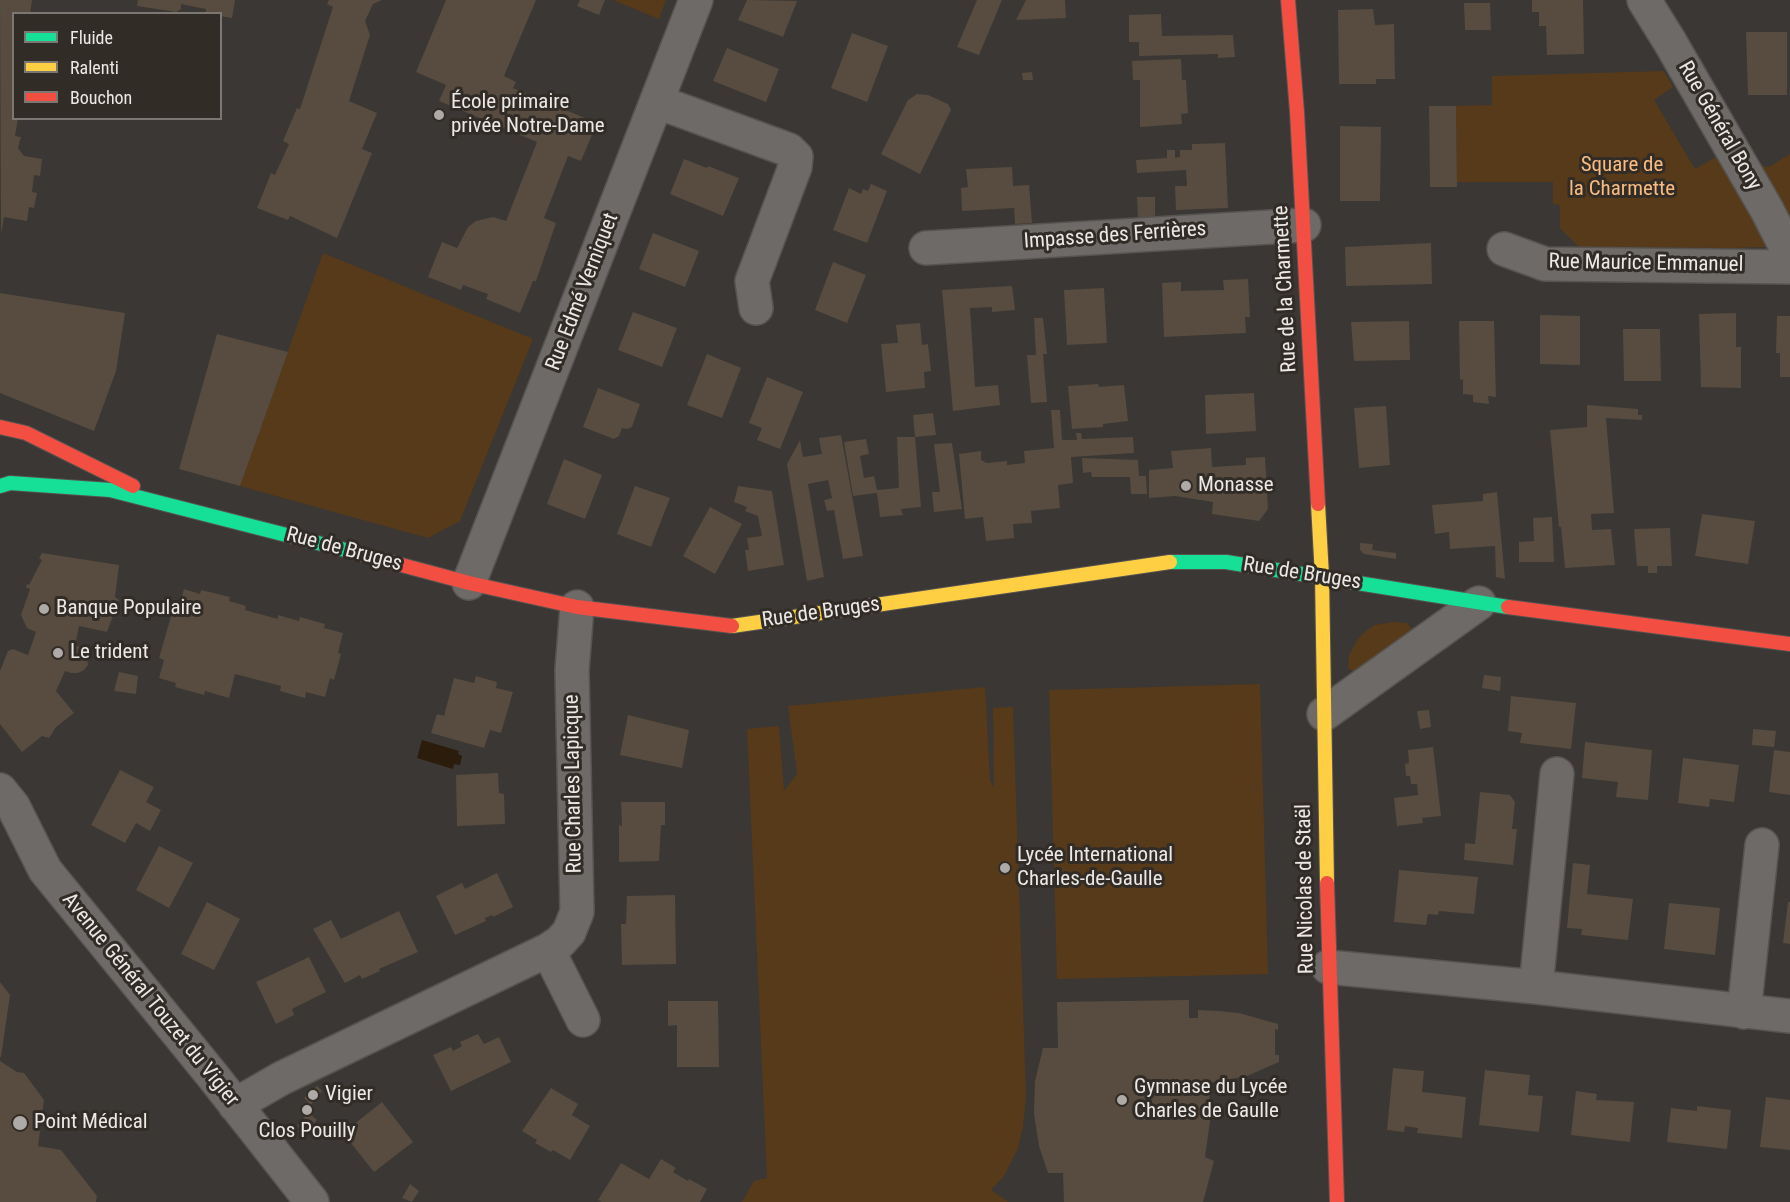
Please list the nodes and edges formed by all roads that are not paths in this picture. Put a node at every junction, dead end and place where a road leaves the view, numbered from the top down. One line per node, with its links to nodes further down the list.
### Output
1 (696, 0): 4 (street, Rue Edmé Verniquet)
2 (1288, 0): 5 (street, Rue de la Charmette)
3 (1644, 0): 8 (street, Rue Général Bony)
4 (658, 102): 10 (street); 15 (street, Rue Edmé Verniquet)
5 (1304, 225): 6 (street, Impasse des Ferrières); 14 (street, Rue de la Charmette)
6 (926, 248)
7 (1504, 249): 9 (street, Rue Maurice Emmanuel)
8 (1790, 255)
9 (1790, 267)
10 (756, 308)
11 (0, 427): 13 (street, Rue de Bruges)
12 (0, 486): 13 (street, Rue de Bruges)
13 (170, 504): 15 (street, Rue de Bruges)
14 (1322, 576): 16 (street, Rue de Bruges); 17 (street, Rue de Bruges); 19 (street, Rue Nicolas de Staël)
15 (469, 583): 17 (street, Rue de Bruges)
16 (1479, 603): 18 (street, Rue de Bruges); 19 (street)
17 (577, 608): 23 (street, Rue Charles Lapicque)
18 (1790, 644)
19 (1324, 714): 24 (street, Rue Nicolas de Staël)
20 (1557, 774): 25 (street)
21 (0, 790): 29 (street, Avenue Général Touzet du Vigier)
22 (1762, 845): 26 (street)
23 (548, 950): 28 (street); 29 (street, Rue Charles Lapicque)
24 (1328, 967): 25 (street); 31 (street, Rue Nicolas de Staël)
25 (1536, 987): 26 (street)
26 (1744, 1012): 27 (street)
27 (1790, 1016)
28 (583, 1020)
29 (235, 1105): 30 (street, Avenue Général Touzet du Vigier)
30 (312, 1202)
31 (1337, 1202)

